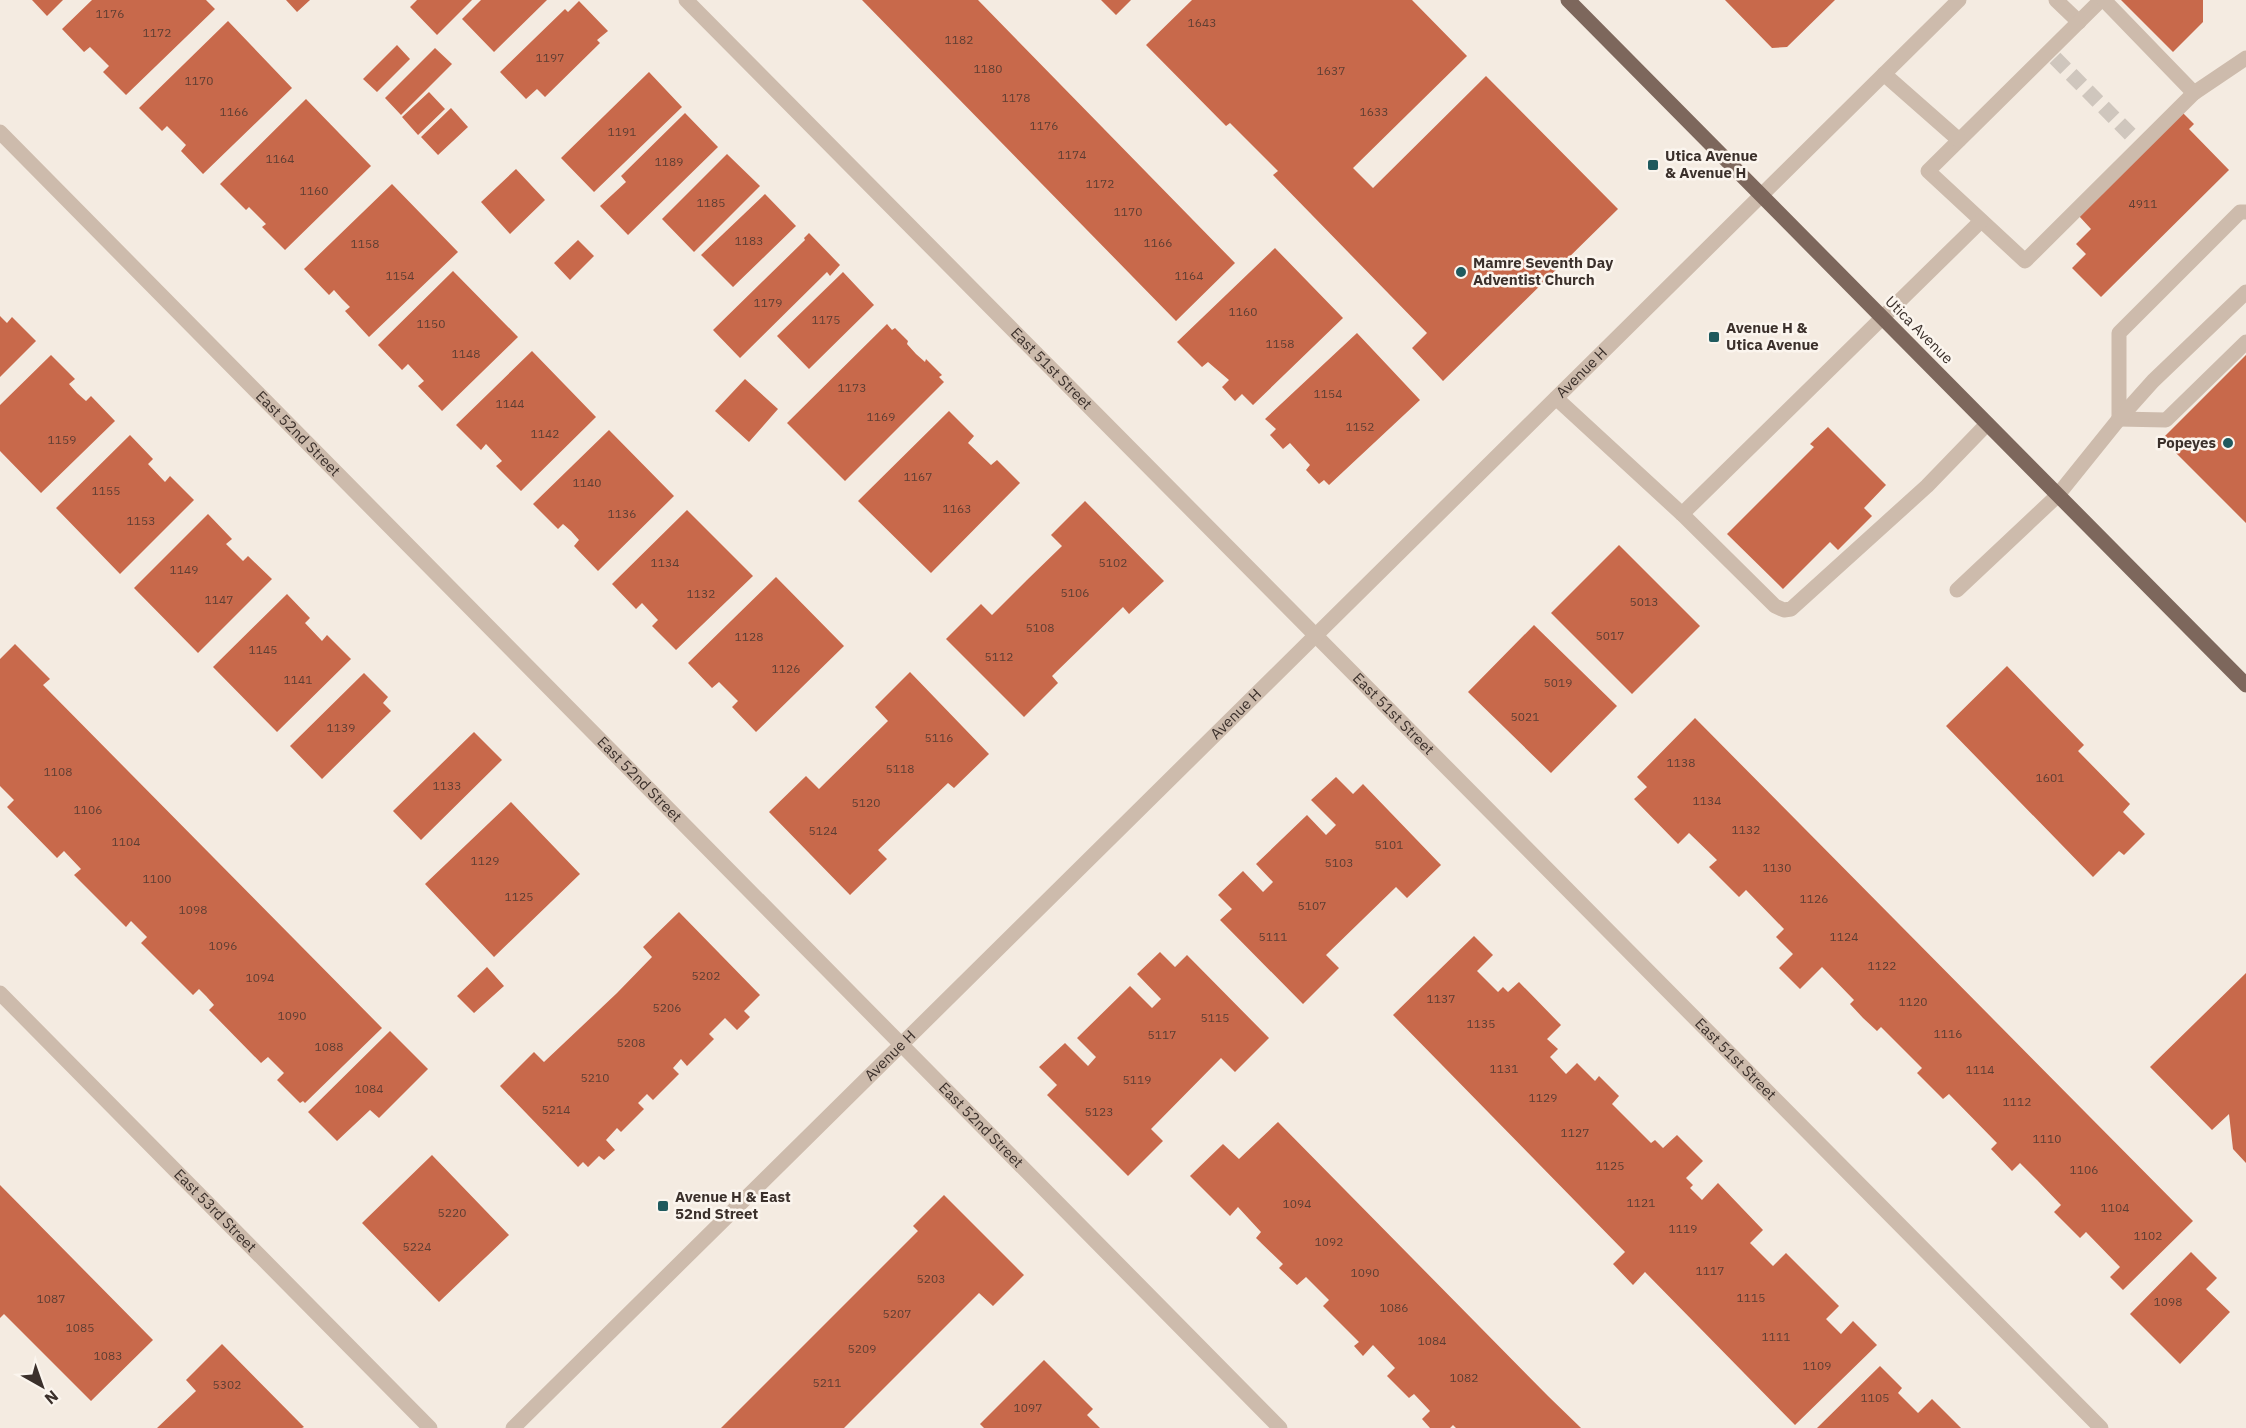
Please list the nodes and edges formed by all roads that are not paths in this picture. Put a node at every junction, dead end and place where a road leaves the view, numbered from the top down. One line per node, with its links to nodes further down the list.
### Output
1 (686, 0): 24 (street, East 51st Street)
2 (1568, 0): 12 (main road, Utica Avenue)
3 (1959, 0): 8 (street, Avenue H)
4 (2056, 0): 6 (street)
5 (2102, 0): 6 (street); 9 (street)
6 (2079, 22): 11 (street)
7 (2246, 58): 9 (street)
8 (1884, 74): 11 (street); 12 (street, Avenue H)
9 (2194, 93): 14 (street)
10 (0, 132): 27 (street, East 52nd Street)
11 (1959, 140): 14 (street)
12 (1760, 195): 16 (main road, Utica Avenue); 18 (street, Avenue H)
13 (2246, 212): 19 (street)
14 (1981, 222): 16 (street)
15 (2246, 292): 19 (street)
16 (1881, 318): 20 (main road, Utica Avenue); 22 (street)
17 (2246, 342): 19 (street)
18 (1556, 398): 22 (street); 24 (street, Avenue H)
19 (2119, 419): 21 (street)
20 (1987, 424): 21 (main road, Utica Avenue); 22 (street)
21 (2057, 496): 23 (street); 25 (main road, Utica Avenue)
22 (1682, 514)
23 (1958, 591)
24 (1314, 636): 27 (street, Avenue H); 31 (street, East 51st Street)
25 (2246, 685)
26 (0, 993): 28 (street, East 53rd Street)
27 (900, 1044): 29 (street, Avenue H); 30 (street, East 52nd Street)
28 (430, 1428)
29 (513, 1428)
30 (1280, 1428)
31 (2101, 1428)

